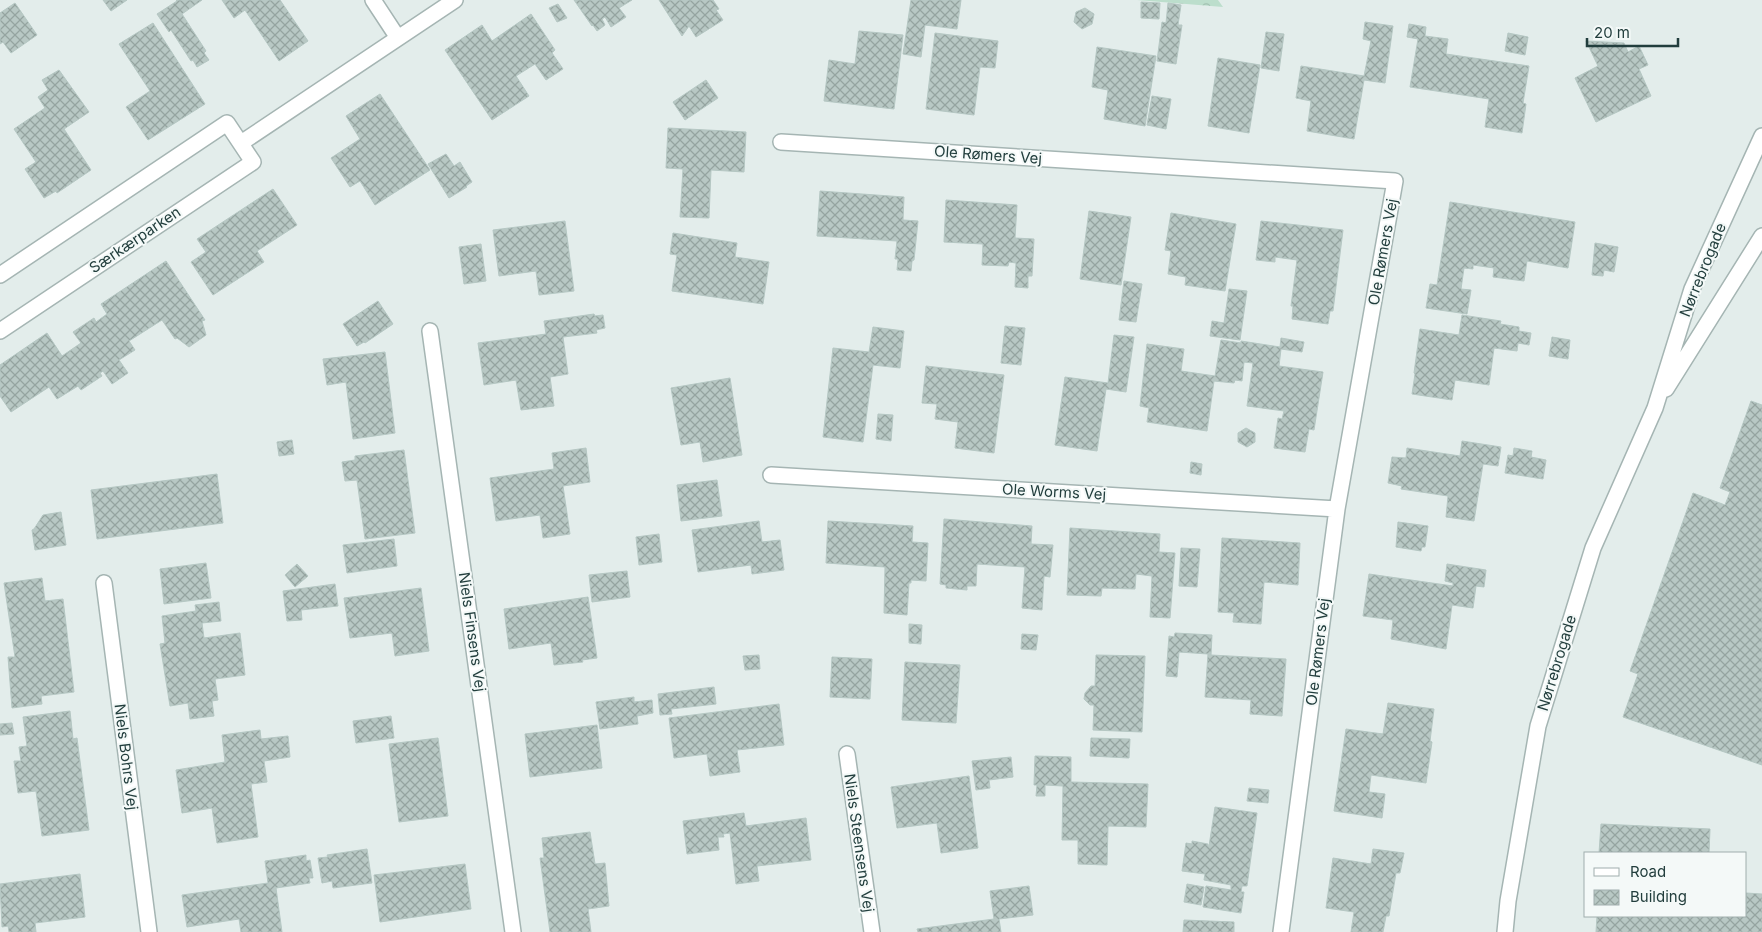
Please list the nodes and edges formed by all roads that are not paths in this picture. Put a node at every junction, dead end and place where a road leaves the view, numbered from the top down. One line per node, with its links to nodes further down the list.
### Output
1 (373, 0): 3 (street)
2 (454, 0): 3 (street)
3 (398, 38): 6 (street)
4 (1762, 136): 11 (street, Nørrebrogade)
5 (781, 142): 13 (street, Ole Rømers Vej)
6 (241, 144): 8 (street, Særkærparken); 9 (street, Særkærparken)
7 (1762, 236): 11 (street, Nørrebrogade)
8 (0, 275)
9 (0, 331)
10 (430, 331): 17 (street, Niels Finsens Vej)
11 (1654, 408): 20 (street, Nørrebrogade)
12 (771, 474): 13 (street, Ole Worms Vej)
13 (1337, 509): 19 (street, Ole Rømers Vej)
14 (104, 582): 16 (street, Niels Bohrs Vej)
15 (847, 754): 18 (street, Niels Steensens Vej)
16 (148, 932)
17 (513, 932)
18 (872, 932)
19 (1281, 932)
20 (1505, 932)

